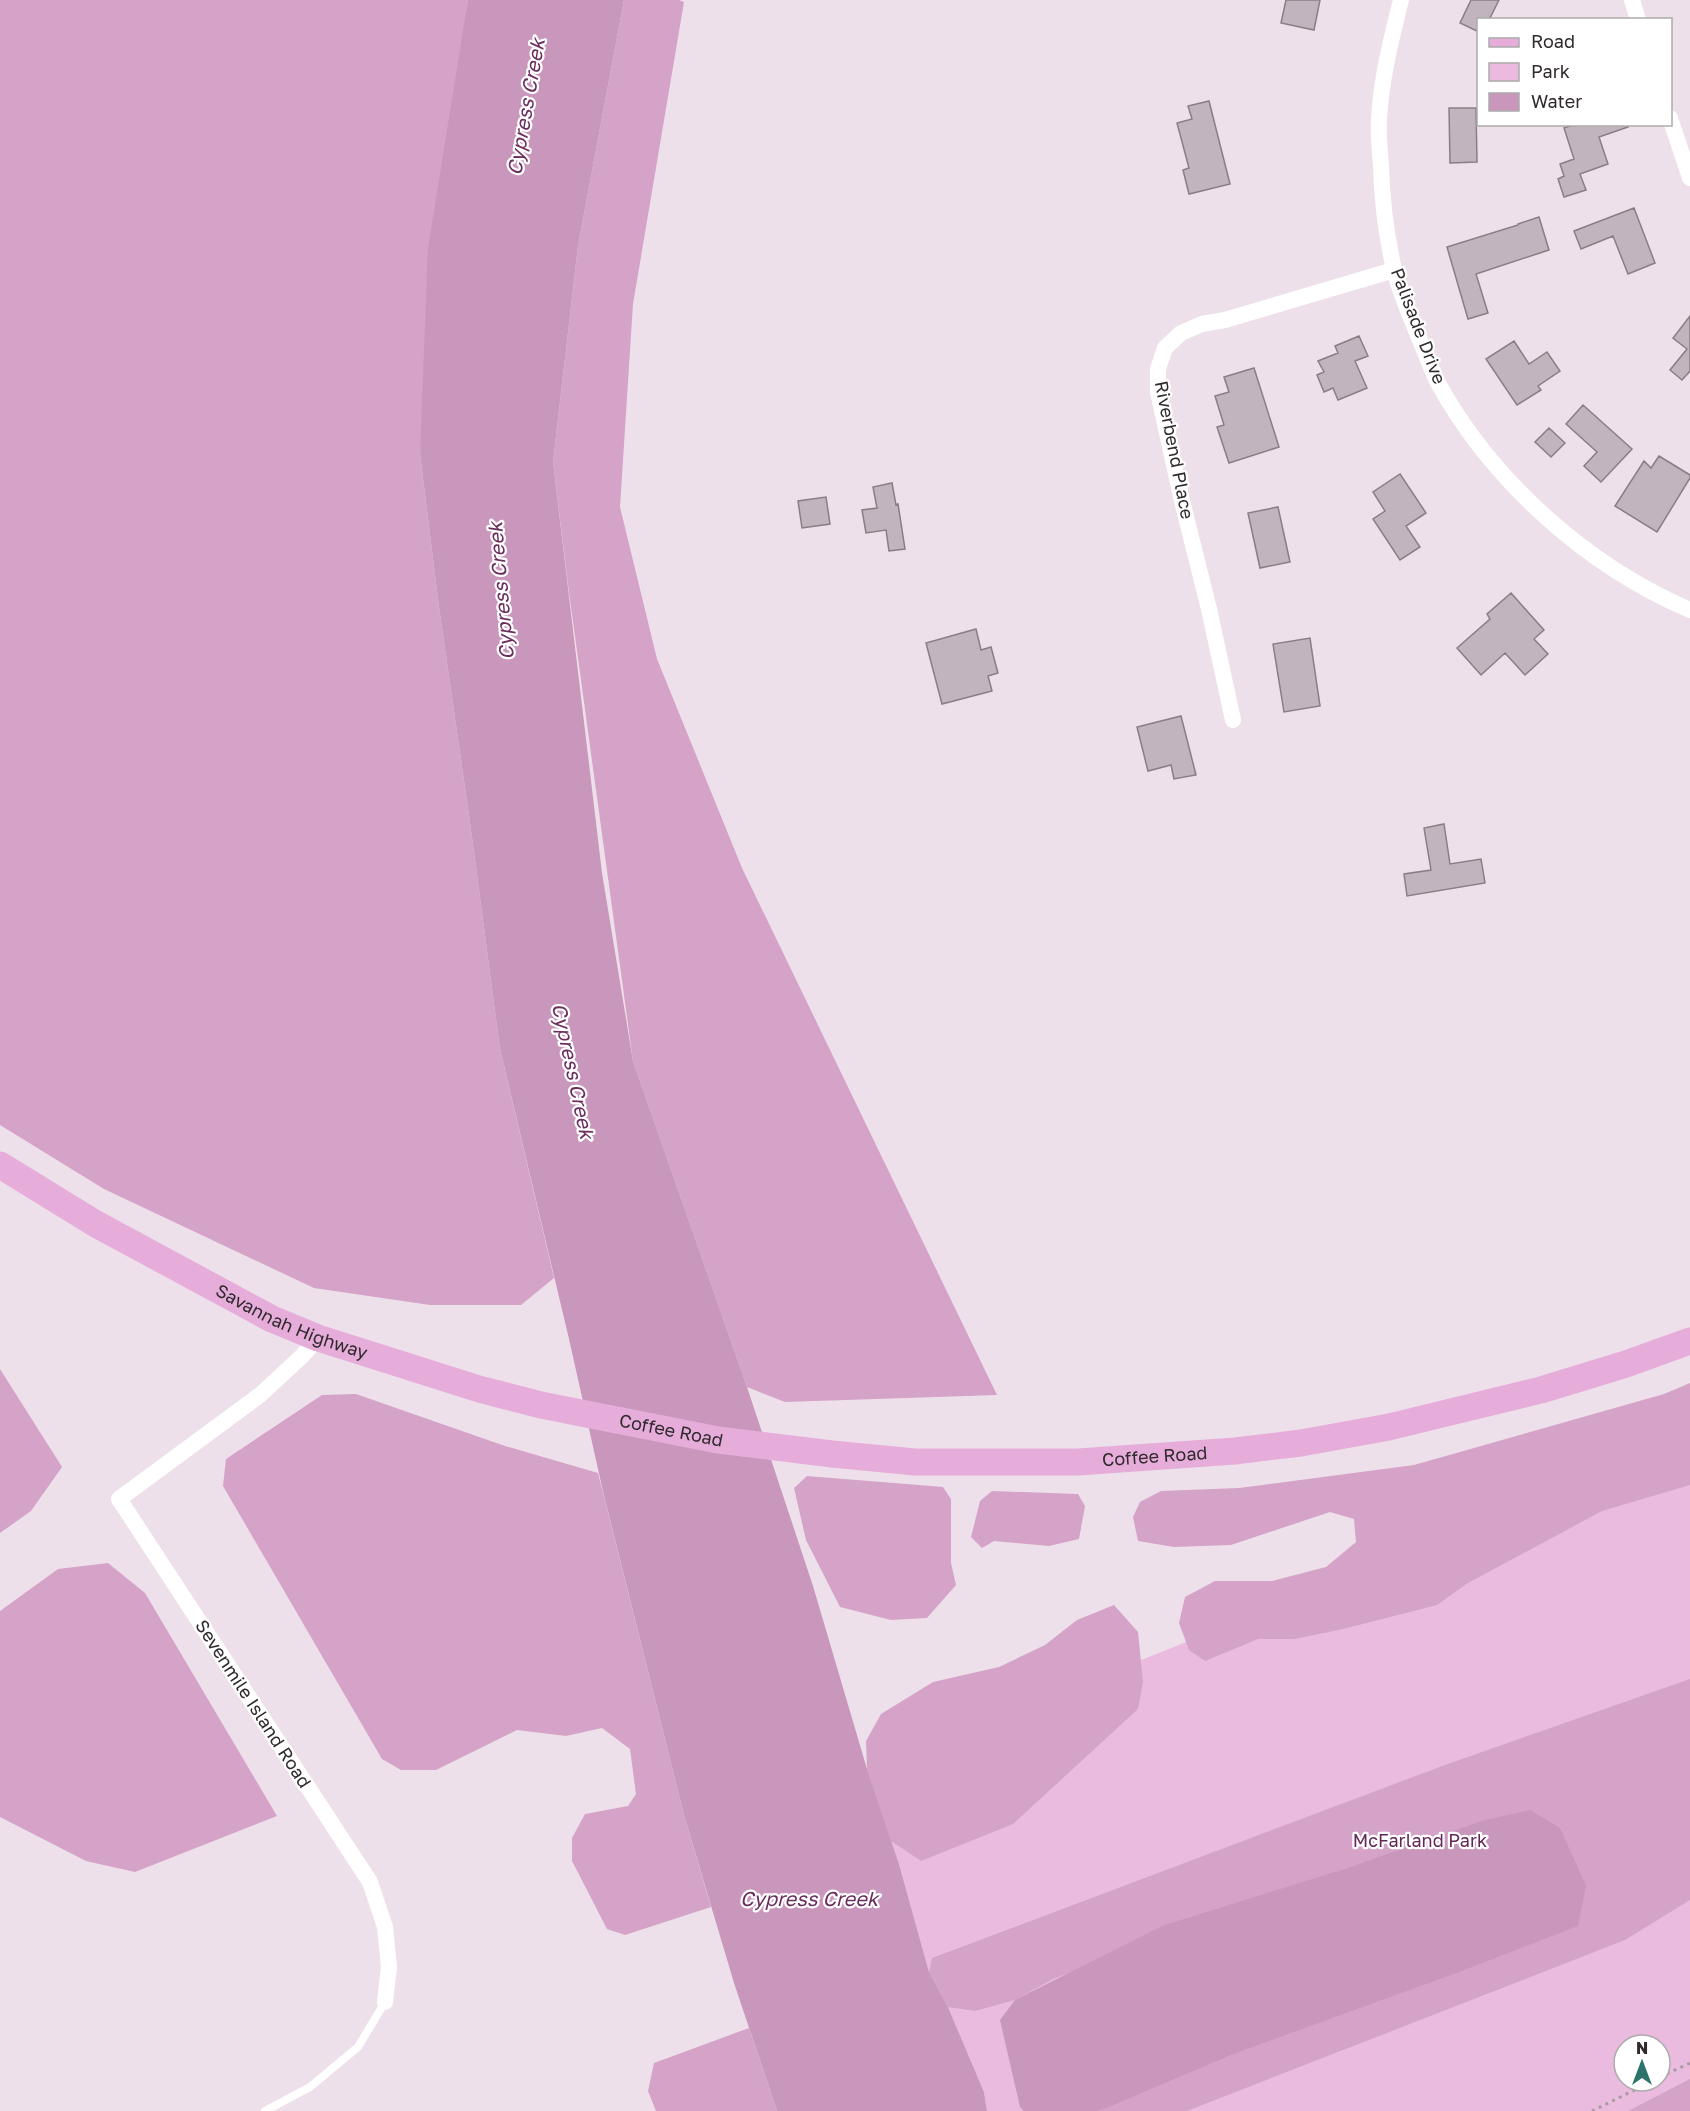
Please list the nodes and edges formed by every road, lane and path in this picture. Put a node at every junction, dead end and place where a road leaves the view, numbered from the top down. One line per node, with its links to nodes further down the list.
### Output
1 (1401, 0): 6 (street, Palisade Drive)
2 (1632, 0): 3 (street)
3 (1637, 18)
4 (1672, 121): 5 (street)
5 (1690, 178)
6 (1394, 270): 7 (street, Palisade Drive); 8 (street, Riverbend Place)
7 (1690, 610)
8 (1233, 720)
9 (0, 1165): 10 (main road, Savannah Highway)
10 (318, 1338): 12 (main road, Savannah Highway); 13 (street, Sevenmile Island Road)
11 (1690, 1341): 12 (main road, Coffee Road)
12 (608, 1419)
13 (385, 2002): 17 (lane, Sevenmile Island Road)
14 (1690, 2063): 15 (path)
15 (1672, 2072)
16 (1629, 2093): 18 (path)
17 (265, 2111)
18 (1592, 2111)

